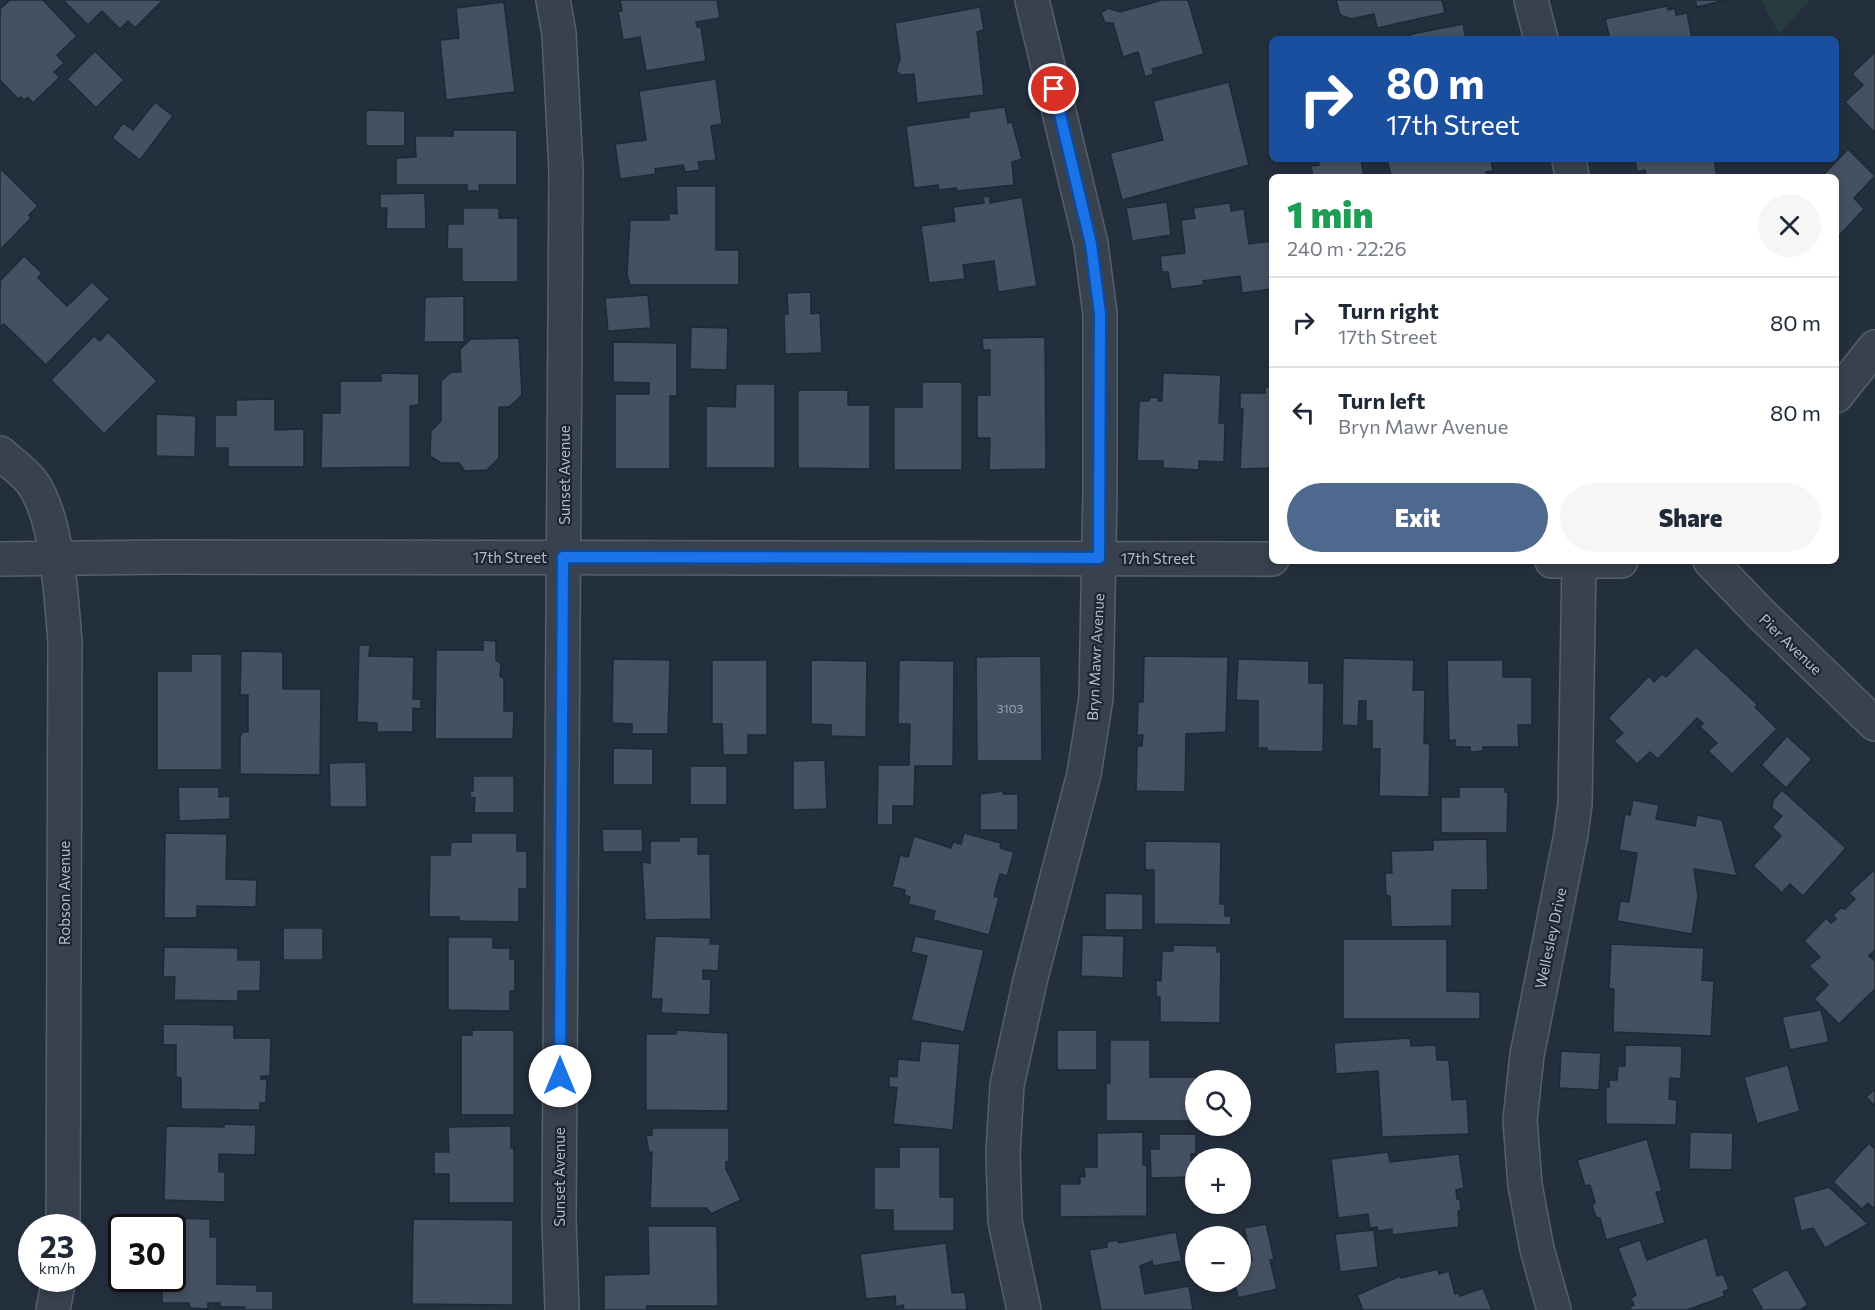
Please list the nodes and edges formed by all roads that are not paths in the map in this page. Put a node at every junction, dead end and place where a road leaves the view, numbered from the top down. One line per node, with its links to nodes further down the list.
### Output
1 (553, 0): 8 (street, Sunset Avenue)
2 (1032, 0): 9 (street, Bryn Mawr Avenue)
3 (1532, 0): 4 (street)
4 (1540, 36)
5 (1875, 347): 6 (street)
6 (1839, 392)
7 (0, 453): 11 (street, Robson Avenue)
8 (563, 557): 9 (street, 17th Street); 11 (street, 17th Street); 19 (street, Sunset Avenue)
9 (1099, 558): 12 (street, 17th Street); 20 (street, Bryn Mawr Avenue)
10 (0, 559): 11 (street, 17th Street)
11 (58, 559): 16 (street, Robson Avenue)
12 (1269, 559)
13 (1579, 564): 21 (street, Wellesley Drive)
14 (1713, 564): 15 (street, Pier Avenue)
15 (1875, 724)
16 (63, 1214)
17 (56, 1292): 18 (street)
18 (53, 1310)
19 (562, 1310)
20 (1024, 1310)
21 (1554, 1310)

